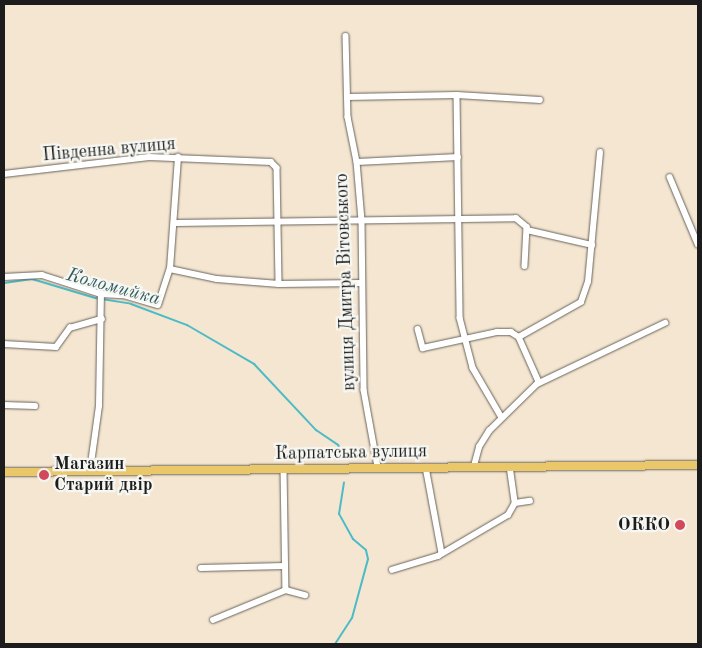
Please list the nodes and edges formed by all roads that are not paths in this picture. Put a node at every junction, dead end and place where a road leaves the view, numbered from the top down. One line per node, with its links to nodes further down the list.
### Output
1 (346, 36): 3 (street, вулиця Дмитра Вітовського)
2 (457, 94): 3 (street); 4 (street); 7 (street)
3 (347, 97): 8 (street, вулиця Дмитра Вітовського)
4 (540, 100)
5 (600, 153): 17 (street)
6 (178, 157): 9 (street, Південна вулиця); 13 (street, Південна вулиця); 14 (street)
7 (458, 158): 8 (street); 11 (street)
8 (357, 162): 12 (street, вулиця Дмитра Вітовського)
9 (4, 174)
10 (670, 176): 16 (street)
11 (458, 218): 12 (street); 15 (street); 27 (street)
12 (362, 220): 13 (street); 21 (street, вулиця Дмитра Вітовського)
13 (279, 221): 14 (street); 22 (street, Південна вулиця)
14 (176, 223): 19 (street)
15 (527, 230): 17 (street); 18 (street)
16 (698, 244)
17 (592, 245): 28 (street)
18 (525, 266)
19 (170, 269): 22 (street); 23 (street)
20 (4, 277): 23 (street)
21 (361, 283): 22 (street); 37 (street, вулиця Дмитра Вітовського)
22 (278, 284)
23 (101, 297): 24 (street)
24 (102, 319): 29 (street); 40 (street)
25 (664, 323): 30 (street)
26 (418, 329): 27 (street)
27 (463, 337): 28 (street); 33 (street)
28 (519, 337): 30 (street)
29 (4, 344)
30 (539, 382): 33 (street)
31 (4, 405): 32 (street)
32 (35, 406)
33 (502, 416): 35 (street)
34 (698, 465): 36 (main road, Карпатська вулиця)
35 (474, 466): 36 (main road, Карпатська вулиця); 38 (main road, Карпатська вулиця)
36 (510, 466): 43 (street)
37 (378, 467): 38 (main road, Карпатська вулиця); 39 (main road, Карпатська вулиця)
38 (426, 467): 44 (street)
39 (284, 469): 40 (main road, Карпатська вулиця); 45 (street)
40 (90, 471): 41 (main road, Карпатська вулиця)
41 (4, 472)
42 (530, 501): 43 (street)
43 (515, 503): 44 (street)
44 (442, 553): 47 (street)
45 (284, 566): 46 (street); 48 (street)
46 (201, 568)
47 (392, 570)
48 (286, 590): 49 (street); 50 (street)
49 (305, 594)
50 (212, 620)

